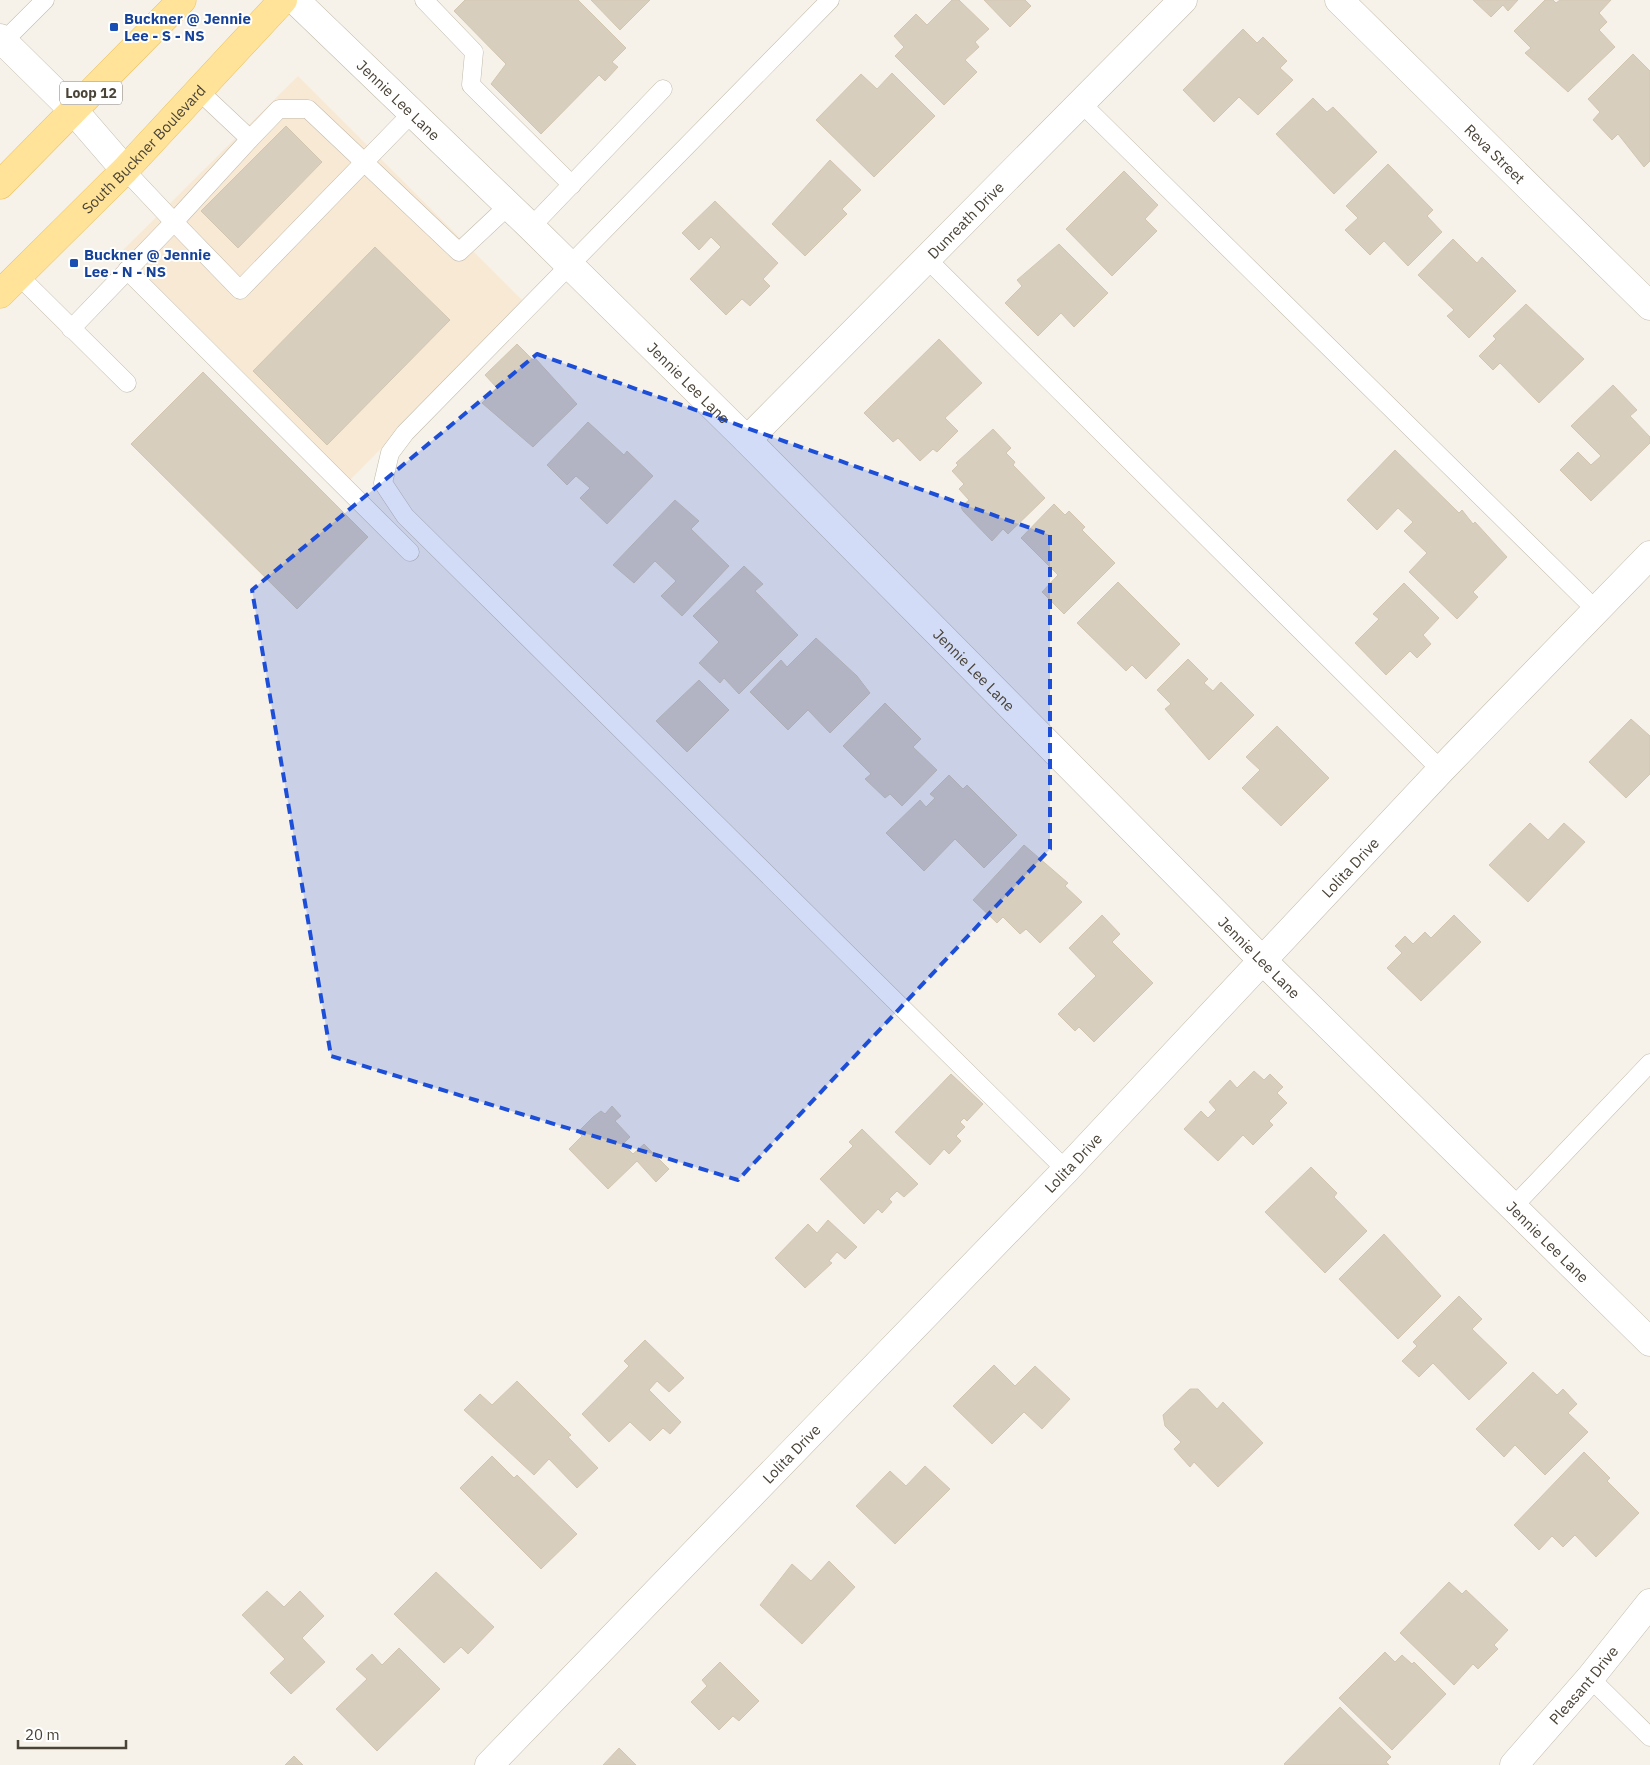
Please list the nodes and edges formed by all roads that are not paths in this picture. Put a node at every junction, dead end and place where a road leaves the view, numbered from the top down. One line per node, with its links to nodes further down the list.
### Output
1 (45, 0): 9 (lane)
2 (282, 0): 11 (main road, South Buckner Boulevard)
3 (295, 0): 14 (street, Jennie Lee Lane)
4 (424, 0): 19 (lane)
5 (830, 0): 24 (lane)
6 (1183, 0): 12 (street, Dunreath Drive)
7 (1340, 0): 27 (street, Reva Street)
8 (174, 3): 13 (main road, Loop 12)
9 (2, 40): 13 (street)
10 (663, 89): 19 (lane)
11 (199, 91): 15 (lane); 17 (main road, South Buckner Boulevard)
12 (1081, 104): 23 (street, Dunreath Drive); 33 (lane)
13 (74, 111): 17 (street); 18 (main road, Loop 12)
14 (412, 112): 16 (lane); 20 (street, Jennie Lee Lane)
15 (250, 139): 16 (lane); 21 (lane)
16 (364, 160): 20 (lane); 21 (lane)
17 (125, 170): 21 (lane); 26 (main road, South Buckner Boulevard)
18 (0, 185)
19 (572, 185): 22 (lane)
20 (508, 206): 22 (street, Jennie Lee Lane)
21 (174, 222): 25 (lane)
22 (531, 227): 24 (street, Jennie Lee Lane)
23 (926, 258): 30 (street, Dunreath Drive); 34 (lane)
24 (570, 266): 30 (street, Jennie Lee Lane); 37 (lane)
25 (127, 270): 28 (lane); 31 (lane)
26 (9, 284): 28 (lane)
27 (1650, 306)
28 (71, 329): 29 (lane)
29 (127, 383)
30 (747, 440): 35 (street, Jennie Lee Lane)
31 (410, 552)
32 (1650, 555): 33 (street, Lolita Drive)
33 (1597, 611): 34 (street, Lolita Drive)
34 (1442, 770): 35 (street, Lolita Drive)
35 (1264, 962): 37 (street, Lolita Drive); 38 (street, Jennie Lee Lane)
36 (1650, 1063): 38 (lane)
37 (1066, 1170): 43 (street, Lolita Drive)
38 (1513, 1206): 39 (street, Jennie Lee Lane)
39 (1650, 1342)
40 (1650, 1603): 41 (street, Pleasant Drive)
41 (1590, 1678): 42 (lane); 44 (street, Pleasant Drive)
42 (1650, 1738)
43 (489, 1765)
44 (1514, 1765)

